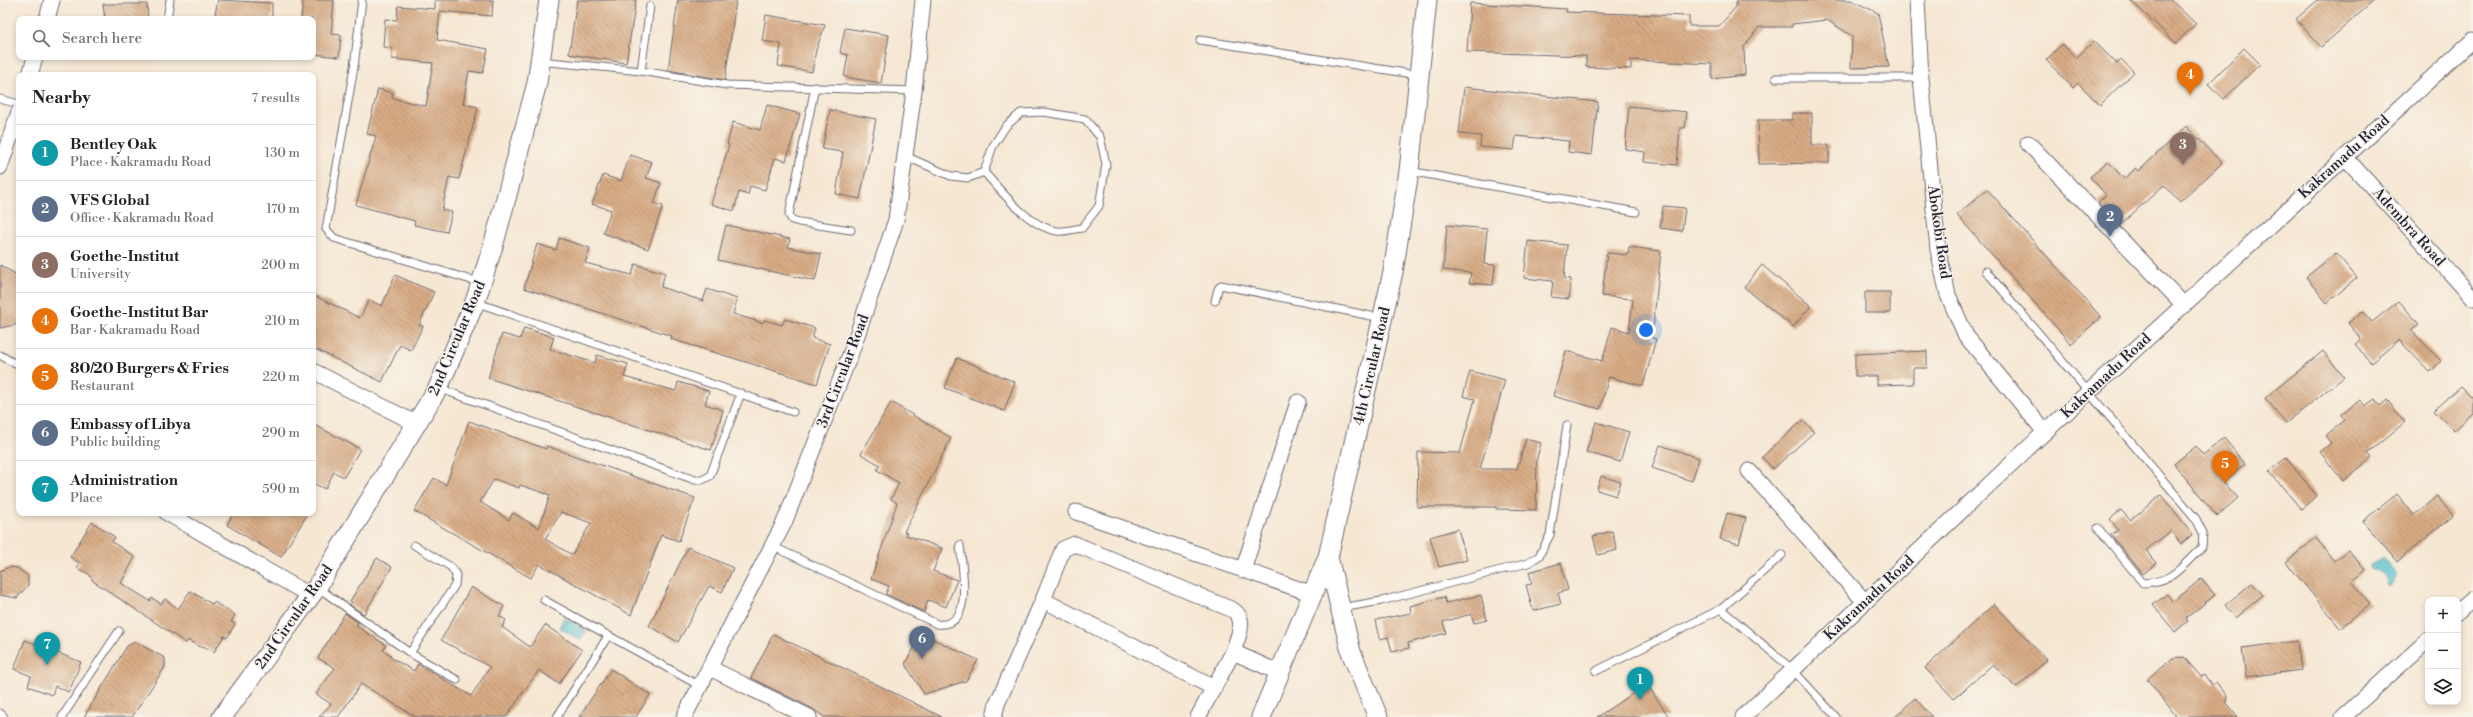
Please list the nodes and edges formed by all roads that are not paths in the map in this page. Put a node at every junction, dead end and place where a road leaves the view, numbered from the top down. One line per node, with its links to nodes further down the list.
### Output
1 (52, 0): 9 (street)
2 (170, 0): 10 (lane)
3 (362, 0): 34 (lane)
4 (549, 0): 14 (street, 2nd Circular Road)
5 (923, 0): 21 (street, 3rd Circular Road)
6 (1427, 0): 17 (street, 4th Circular Road)
7 (1917, 0): 19 (street, Abokobi Road)
8 (650, 6): 15 (lane)
9 (48, 16)
10 (167, 16)
11 (1200, 40): 17 (lane)
12 (2473, 40): 27 (street, Kakramadu Road)
13 (34, 60): 16 (street)
14 (540, 61): 15 (lane); 34 (street, 2nd Circular Road)
15 (641, 71): 20 (lane)
16 (31, 72)
17 (1418, 75): 29 (street, 4th Circular Road)
18 (1776, 78): 19 (lane)
19 (1921, 78): 50 (street, Abokobi Road)
20 (815, 87): 21 (lane); 32 (lane)
21 (914, 92): 26 (street, 3rd Circular Road)
22 (0, 99): 23 (lane)
23 (16, 103)
24 (16, 121): 28 (street)
25 (2028, 143): 38 (street)
26 (905, 156): 30 (lane); 57 (street, 3rd Circular Road)
27 (2345, 157): 35 (street, Adembra Road); 38 (street, Kakramadu Road)
28 (0, 167)
29 (1409, 171): 31 (lane); 39 (street, 4th Circular Road)
30 (984, 172): 30 (lane)
31 (1636, 212)
32 (851, 230)
33 (1986, 271): 44 (lane)
34 (481, 283): 37 (street, 2nd Circular Road)
35 (2473, 298)
36 (1215, 301): 39 (lane)
37 (474, 302): 43 (street, 2nd Circular Road); 45 (lane)
38 (2184, 305): 44 (street, Kakramadu Road)
39 (1384, 318): 59 (street, 4th Circular Road)
40 (0, 355): 41 (lane)
41 (16, 364)
42 (316, 373): 48 (street)
43 (438, 388): 45 (lane); 48 (street, 2nd Circular Road)
44 (2089, 392): 50 (street, Kakramadu Road); 54 (lane)
45 (741, 393): 47 (lane)
46 (1298, 402): 60 (street)
47 (793, 412)
48 (416, 424): 61 (street, 2nd Circular Road)
49 (1567, 425): 67 (lane)
50 (2045, 432): 66 (street, Kakramadu Road)
51 (1749, 471): 66 (street)
52 (1076, 512): 60 (street)
53 (173, 516): 61 (street)
54 (2098, 528)
55 (414, 545): 74 (lane)
56 (960, 545): 57 (lane)
57 (772, 546): 75 (street, 3rd Circular Road)
58 (1782, 554): 68 (lane)
59 (1328, 557): 62 (street, 4th Circular Road); 67 (street)
60 (1243, 570): 62 (street)
61 (314, 592): 74 (lane); 86 (street, 2nd Circular Road)
62 (1313, 594): 78 (street, 4th Circular Road)
63 (2473, 599): 69 (street)
64 (544, 600): 71 (lane)
65 (1043, 600): 73 (street); 81 (street); 90 (street)
66 (1865, 602): 76 (street, Kakramadu Road)
67 (1340, 608): 93 (street)
68 (1721, 609): 76 (lane); 77 (lane)
69 (2461, 609)
70 (120, 631): 85 (lane)
71 (608, 636): 80 (lane); 87 (lane)
72 (2425, 643): 83 (street)
73 (1233, 652): 78 (street); 81 (street)
74 (410, 653): 79 (lane)
75 (710, 668): 80 (street, 3rd Circular Road); 89 (street)
76 (1793, 670): 94 (street, Kakramadu Road); 95 (lane)
77 (1596, 671)
78 (1280, 673): 92 (street, 4th Circular Road)
79 (457, 680)
80 (701, 686): 88 (street, 3rd Circular Road)
81 (1214, 688): 91 (street)
82 (0, 713): 84 (lane)
83 (2350, 714)
84 (4, 717)
85 (62, 717)
86 (222, 717)
87 (557, 717)
88 (684, 717)
89 (809, 717)
90 (994, 717)
91 (1198, 717)
92 (1261, 717)
93 (1378, 717)
94 (1743, 717)
95 (1836, 717)

